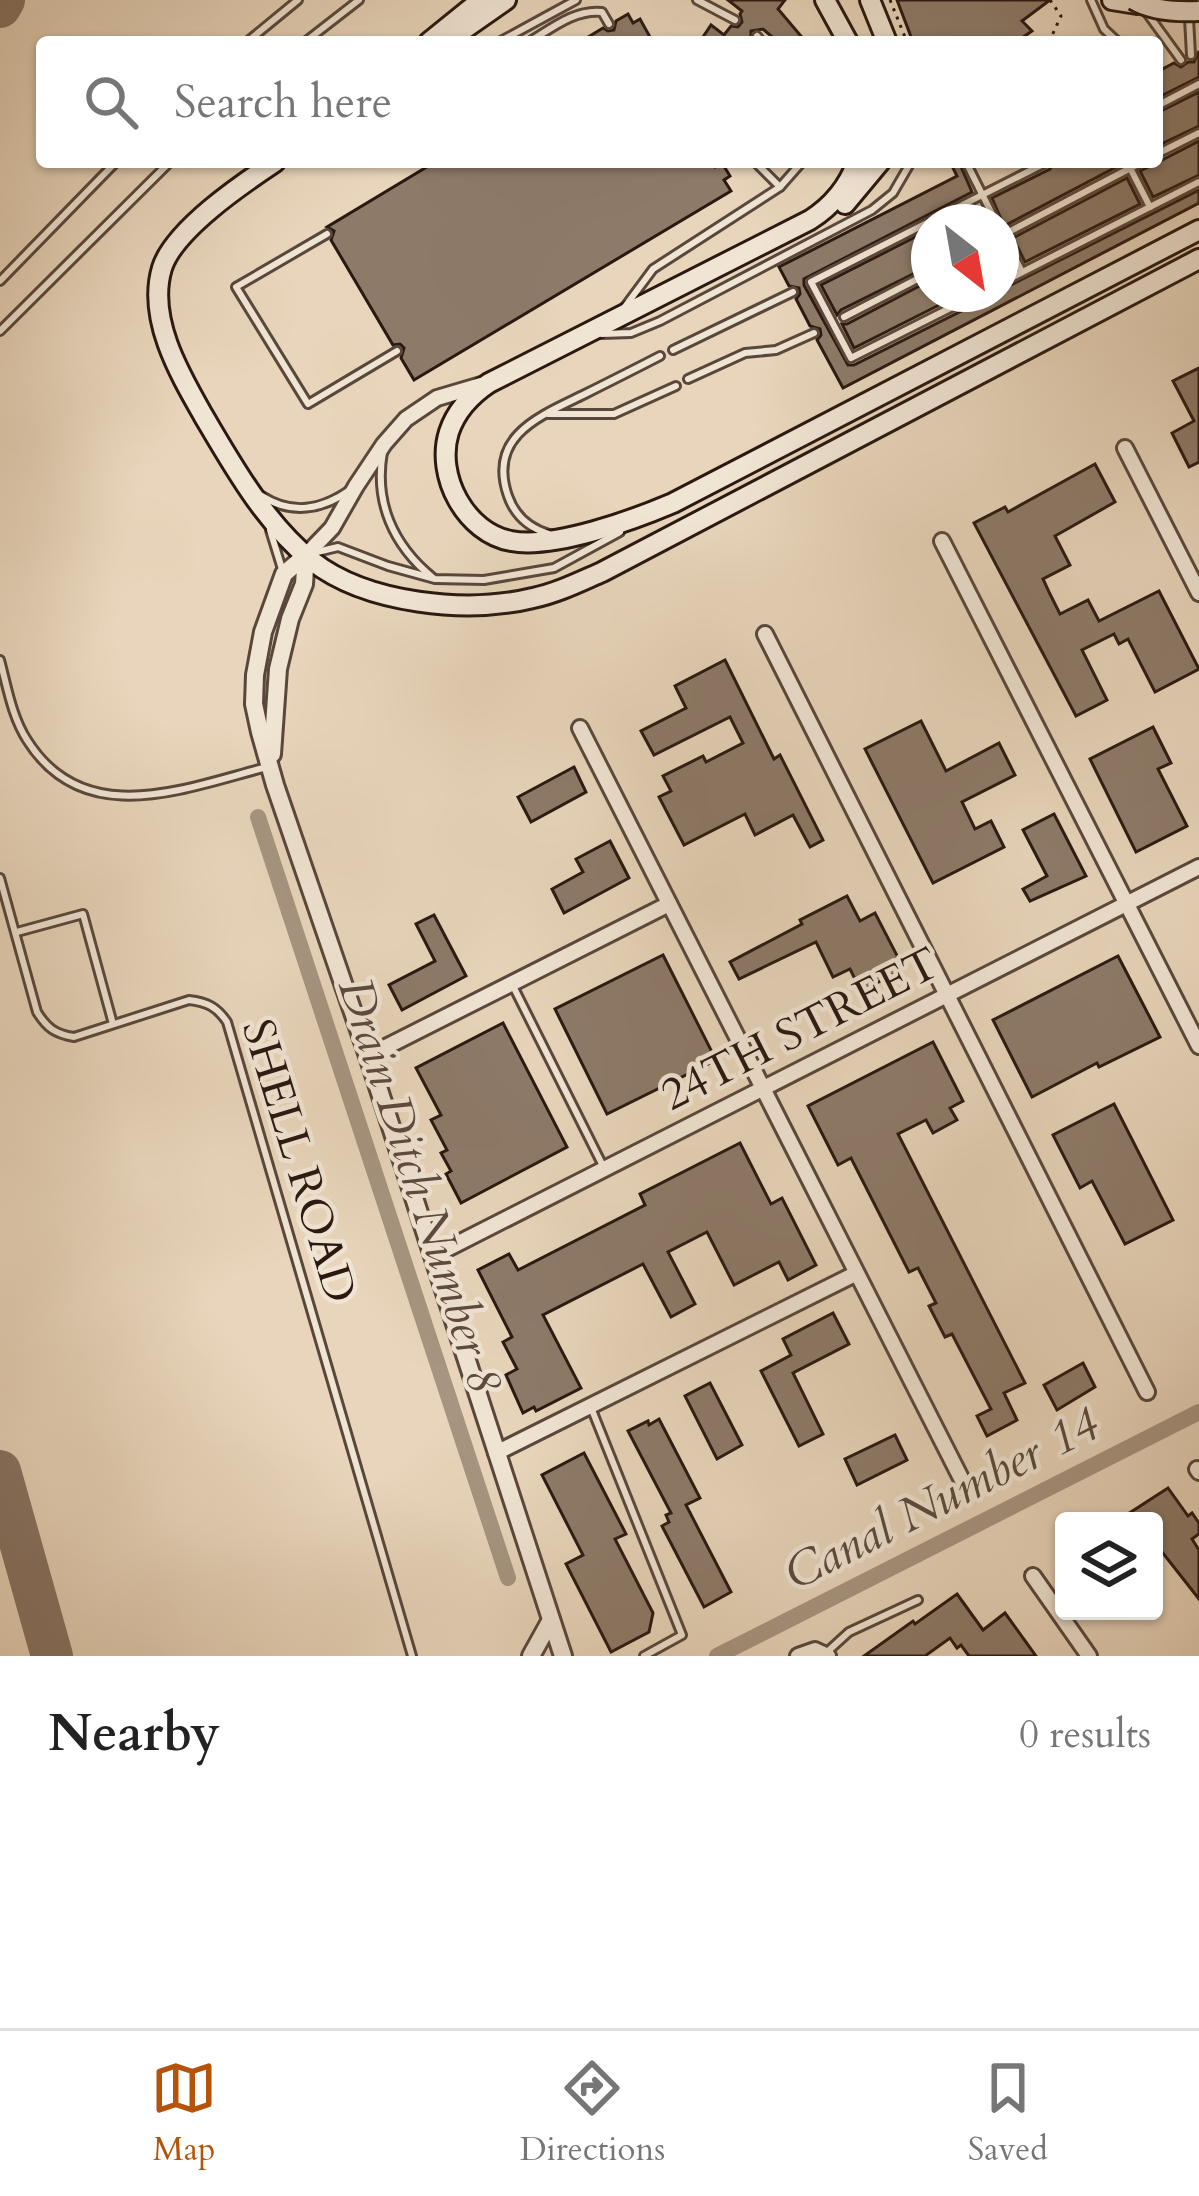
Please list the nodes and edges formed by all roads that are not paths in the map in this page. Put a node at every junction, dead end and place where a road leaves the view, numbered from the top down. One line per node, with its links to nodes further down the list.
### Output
1 (298, 0): 16 (lane)
2 (359, 0): 17 (lane)
3 (482, 0): 18 (main road)
4 (506, 0): 19 (main road)
5 (576, 0): 20 (lane)
6 (698, 0): 14 (lane)
7 (825, 0): 22 (main road)
8 (870, 0): 23 (main road)
9 (1091, 0): 24 (lane)
10 (1112, 0): 12 (main road)
11 (1188, 0): 27 (lane)
12 (1136, 1): 13 (main road, bridge); 25 (lane)
13 (1199, 11)
14 (735, 20)
15 (610, 24): 21 (lane)
16 (255, 36)
17 (313, 36)
18 (437, 36)
19 (455, 36)
20 (510, 36)
21 (540, 36)
22 (845, 36)
23 (885, 36)
24 (1111, 36)
25 (1163, 36)
26 (1163, 36): 28 (lane)
27 (1191, 55)
28 (1181, 59)
29 (1199, 84): 30 (lane)
30 (1163, 103)
31 (1199, 133): 32 (lane)
32 (1163, 151)
33 (110, 168): 60 (lane)
34 (164, 168): 66 (lane)
35 (269, 168): 78 (main road)
36 (761, 168): 46 (lane)
37 (797, 168): 46 (lane)
38 (855, 168): 55 (main road)
39 (875, 168): 55 (main road)
40 (907, 168): 68 (lane)
41 (968, 168): 47 (lane)
42 (1035, 168): 47 (lane)
43 (1123, 168): 51 (lane)
44 (1130, 168): 50 (lane)
45 (1199, 182): 50 (lane)
46 (780, 188): 64 (lane)
47 (982, 195): 48 (lane); 49 (lane)
48 (964, 204)
49 (987, 204)
50 (1150, 207): 58 (lane)
51 (1019, 225)
52 (1199, 230): 81 (main road)
53 (911, 231): 63 (lane)
54 (327, 234): 70 (lane)
55 (765, 243): 64 (main road)
56 (1199, 259): 84 (main road)
57 (1019, 266): 58 (lane)
58 (1022, 272): 59 (lane)
59 (1019, 274)
60 (0, 281)
61 (911, 282): 65 (lane)
62 (793, 292): 69 (lane)
63 (942, 312)
64 (618, 316): 68 (main road)
65 (844, 317)
66 (0, 331)
67 (814, 333): 72 (lane)
68 (580, 336): 73 (main road)
69 (673, 350)
70 (397, 351)
71 (661, 356): 75 (lane)
72 (688, 379)
73 (489, 383): 76 (street); 82 (main road)
74 (676, 386): 75 (lane)
75 (538, 416): 82 (lane)
76 (384, 444): 79 (street); 86 (lane)
77 (1125, 448): 87 (street)
78 (245, 483): 79 (lane); 80 (main road)
79 (356, 485): 84 (street)
80 (263, 509): 84 (main road); 85 (lane)
81 (659, 509): 82 (main road); 86 (lane)
82 (570, 536)
83 (942, 541): 95 (street)
84 (306, 555): 85 (street); 86 (lane); 91 (street)
85 (284, 574): 91 (street)
86 (435, 579)
87 (1199, 593)
88 (765, 634): 98 (street)
89 (0, 660): 91 (lane)
90 (580, 728): 94 (street)
91 (270, 766): 101 (street)
92 (1199, 867): 95 (street, 24TH STREET)
93 (0, 878): 96 (lane, SHELL ROAD)
94 (668, 904): 97 (street); 102 (street)
95 (1127, 904): 98 (street, 24TH STREET); 100 (street)
96 (15, 932): 99 (lane, SHELL ROAD); 99 (lane)
97 (512, 983): 101 (street); 103 (lane)
98 (946, 995): 102 (street, 24TH STREET); 106 (street)
99 (113, 1024): 114 (lane, SHELL ROAD)
100 (1199, 1046)
101 (368, 1056): 104 (street)
102 (761, 1089): 103 (street, 24TH STREET); 105 (street)
103 (605, 1169): 104 (street, 24TH STREET)
104 (434, 1256): 108 (street)
105 (855, 1274): 107 (street); 109 (street)
106 (1147, 1392)
107 (591, 1406): 108 (street); 117 (lane)
108 (496, 1454): 112 (street)
109 (965, 1488)
110 (1033, 1576): 119 (street)
111 (918, 1600): 113 (lane)
112 (551, 1620): 115 (street); 116 (street)
113 (827, 1654): 118 (street)
114 (412, 1656)
115 (531, 1656)
116 (563, 1656)
117 (644, 1656)
118 (798, 1656)
119 (1089, 1656)

